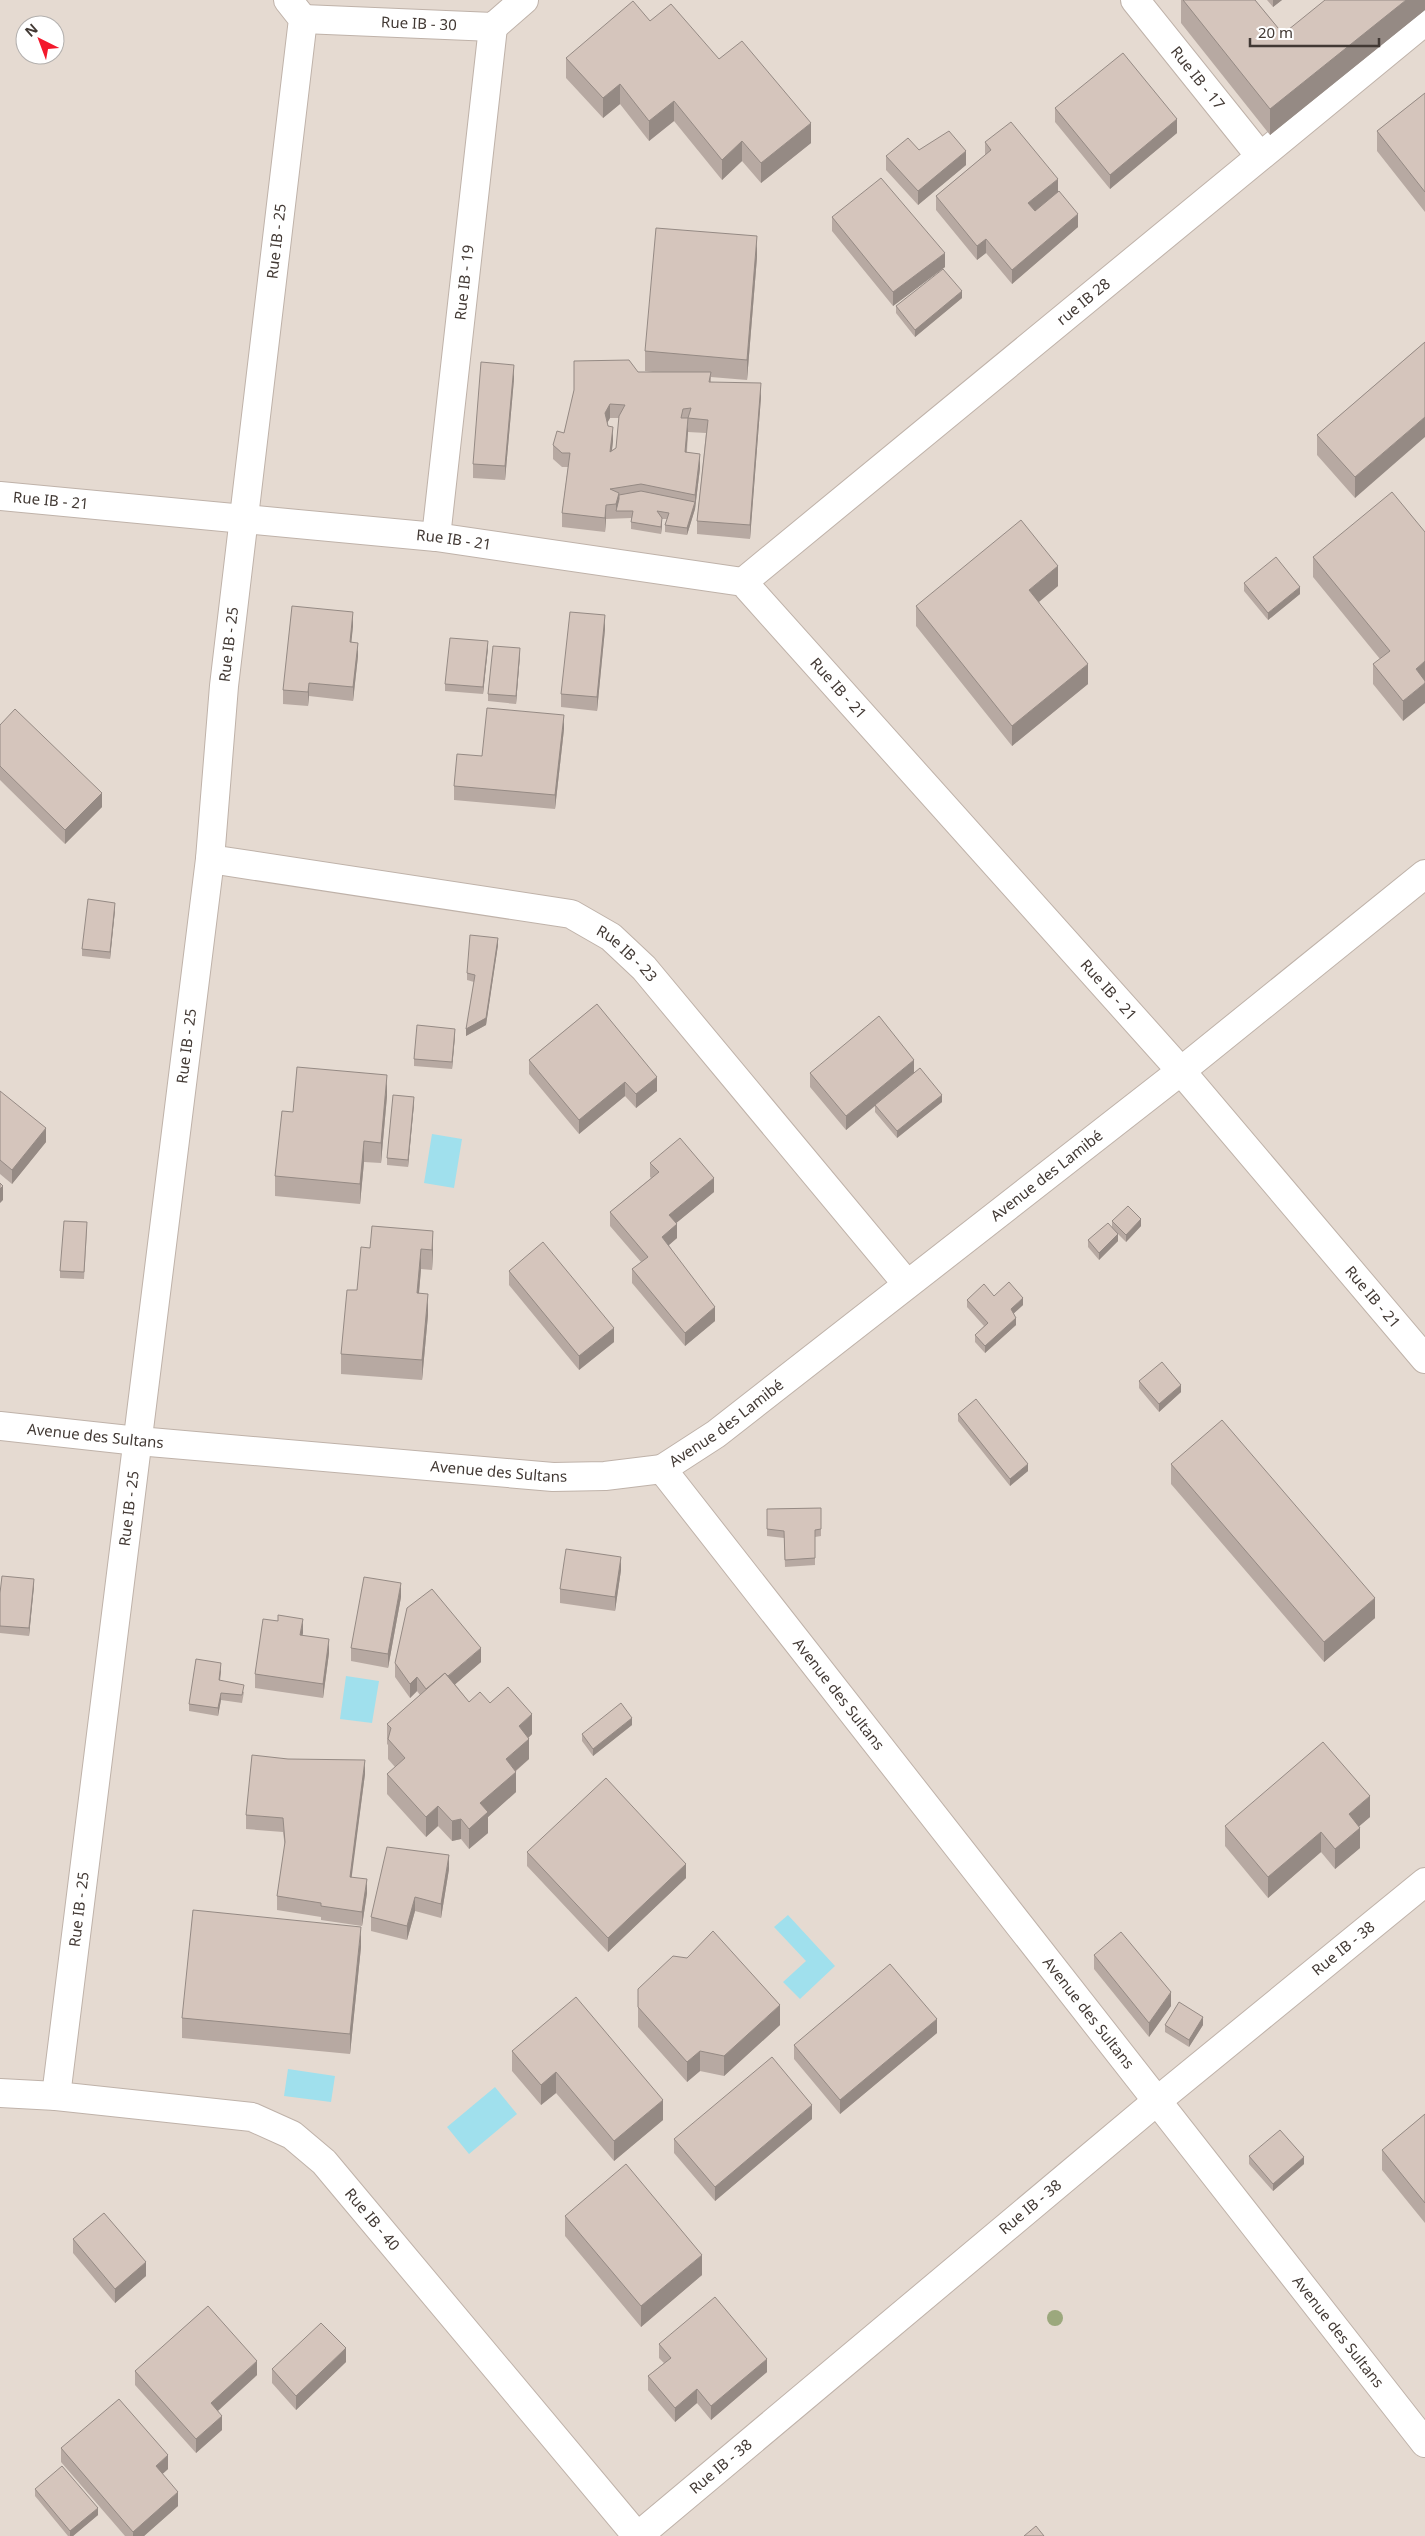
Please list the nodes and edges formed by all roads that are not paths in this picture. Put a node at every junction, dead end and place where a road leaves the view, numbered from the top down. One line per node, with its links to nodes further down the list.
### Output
1 (524, 0): 5 (street)
2 (1135, 0): 6 (street, Rue IB - 17)
3 (295, 9): 5 (street, Rue IB - 30); 8 (street, Rue IB - 25)
4 (1425, 21): 6 (street, rue IB 28)
5 (493, 27): 9 (street, Rue IB - 19)
6 (1260, 156): 10 (street, rue IB 28)
7 (0, 496): 8 (street, Rue IB - 21)
8 (243, 520): 9 (street, Rue IB - 21); 11 (street, Rue IB - 25)
9 (436, 537): 10 (street, Rue IB - 21)
10 (742, 582): 13 (street, Rue IB - 21)
11 (210, 859): 14 (street, Rue IB - 23); 17 (street, Rue IB - 25)
12 (1425, 874): 13 (street, Avenue des Lamibé)
13 (1181, 1071): 14 (street, Avenue des Lamibé); 15 (street, Rue IB - 21)
14 (907, 1284): 18 (street, Avenue des Lamibé)
15 (1425, 1359)
16 (0, 1426): 17 (street, Avenue des Sultans)
17 (138, 1441): 18 (street, Avenue des Sultans); 21 (street, Rue IB - 25)
18 (662, 1469): 22 (street, Avenue des Sultans)
19 (1425, 1882): 22 (street, Rue IB - 38)
20 (0, 2093): 21 (street, Rue IB - 40)
21 (56, 2096): 24 (street, Rue IB - 40)
22 (1157, 2101): 23 (street, Avenue des Sultans); 24 (street, Rue IB - 38)
23 (1425, 2443)
24 (638, 2536)

